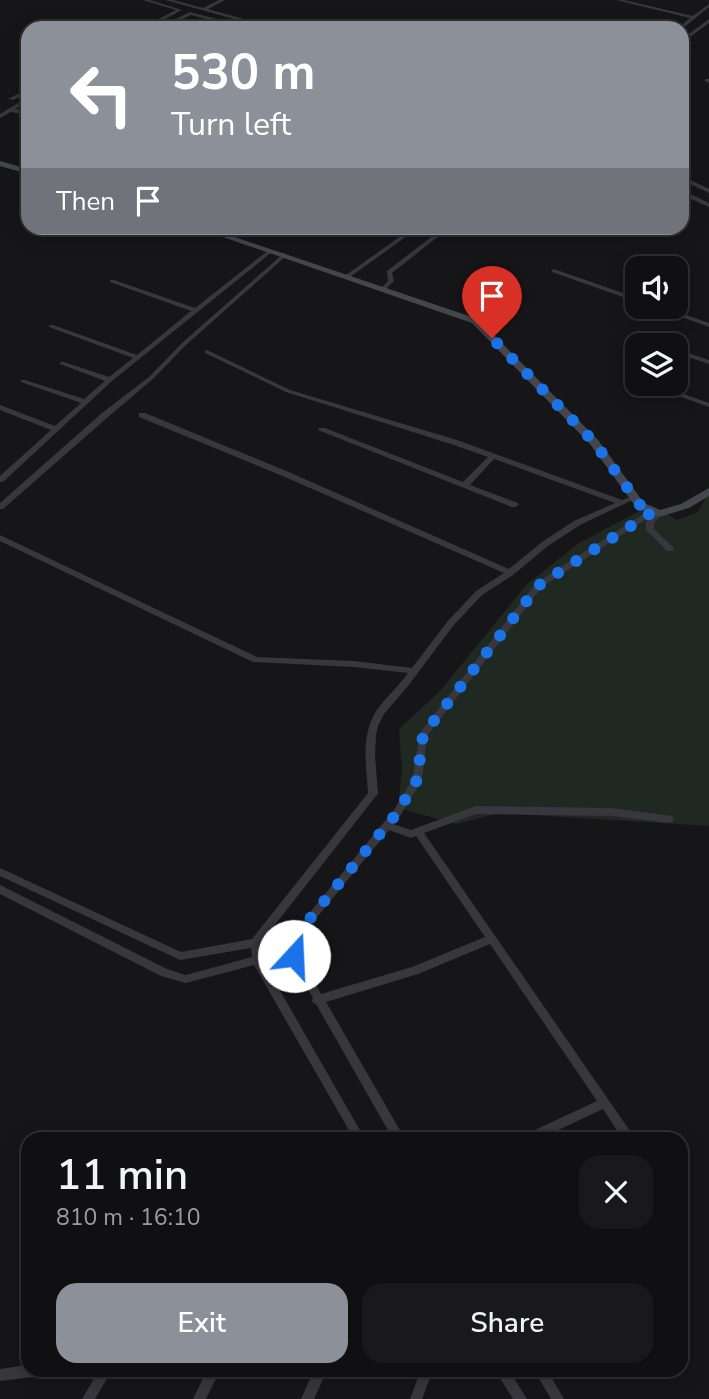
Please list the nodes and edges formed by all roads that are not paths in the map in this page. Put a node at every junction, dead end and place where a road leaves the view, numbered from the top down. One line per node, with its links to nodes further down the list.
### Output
1 (145, 0): 8 (street)
2 (167, 0): 6 (street)
3 (223, 0): 6 (street)
4 (618, 0): 7 (street)
5 (709, 2): 7 (street)
6 (205, 9): 11 (street)
7 (692, 17): 12 (street)
8 (158, 21)
9 (174, 21): 10 (street)
10 (220, 21)
11 (248, 21)
12 (688, 21)
13 (709, 21): 14 (street)
14 (689, 37)
15 (21, 94): 16 (street)
16 (11, 99)
17 (21, 104): 18 (street)
18 (11, 110): 19 (street); 20 (street)
19 (21, 112)
20 (0, 116)
21 (0, 163): 22 (street)
22 (21, 170)
23 (689, 181): 24 (street)
24 (709, 191)
25 (689, 195): 26 (street)
26 (709, 205)
27 (222, 235): 30 (street)
28 (403, 235): 33 (street)
29 (437, 235): 35 (street)
30 (270, 251): 31 (street); 37 (street)
31 (284, 256): 33 (street); 62 (street)
32 (554, 271): 36 (street)
33 (348, 276): 35 (street)
34 (112, 281): 37 (street)
35 (384, 288): 59 (street)
36 (625, 296)
37 (194, 310): 43 (street)
38 (688, 318): 40 (street)
39 (51, 326): 43 (street)
40 (709, 326)
41 (207, 352): 55 (street)
42 (688, 355): 44 (street)
43 (137, 357): 46 (street)
44 (709, 362)
45 (62, 363): 46 (street)
46 (110, 380): 49 (street)
47 (23, 381): 49 (street)
48 (683, 396): 50 (street)
49 (85, 402): 53 (street)
50 (709, 405)
51 (0, 407): 53 (street)
52 (142, 415): 66 (street)
53 (56, 429): 56 (street)
54 (322, 430): 57 (street)
55 (493, 456): 57 (street); 60 (street)
56 (0, 480)
57 (465, 485): 61 (street)
58 (709, 491): 63 (street)
59 (635, 497): 60 (street); 63 (street)
60 (624, 504): 66 (street)
61 (515, 505)
62 (0, 507)
63 (656, 513): 65 (street); 69 (street)
64 (0, 538): 67 (street)
65 (670, 549)
66 (510, 573): 67 (street)
67 (414, 671): 74 (street)
68 (670, 819): 70 (street)
69 (386, 825): 70 (street); 76 (street)
70 (418, 832): 73 (street)
71 (0, 872): 74 (street)
72 (0, 889): 75 (street)
73 (491, 939): 76 (street); 77 (street)
74 (255, 943): 75 (street)
75 (257, 960): 79 (street)
76 (317, 1000): 80 (street)
77 (605, 1103): 78 (street); 81 (street)
78 (624, 1131)
79 (356, 1132)
80 (395, 1132)
81 (543, 1132)
82 (21, 1372): 83 (street)
83 (0, 1375)
84 (102, 1377): 90 (street)
85 (210, 1377): 91 (street)
86 (318, 1377): 92 (street)
87 (424, 1377): 93 (street)
88 (506, 1377): 94 (street)
89 (544, 1377): 95 (street)
90 (88, 1399)
91 (199, 1399)
92 (307, 1399)
93 (416, 1399)
94 (521, 1399)
95 (558, 1399)

